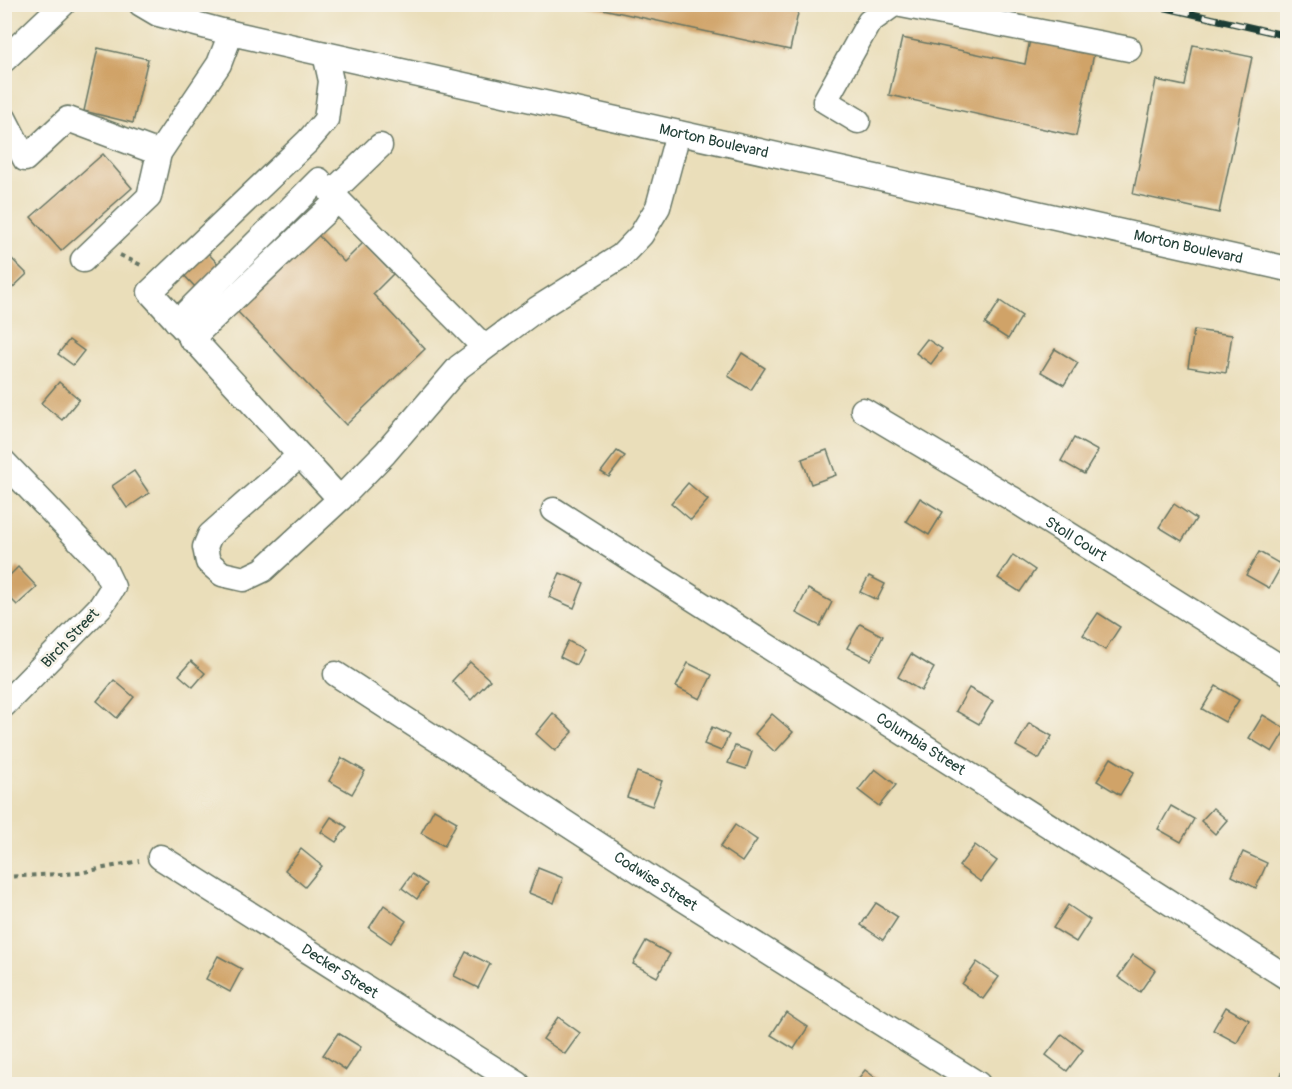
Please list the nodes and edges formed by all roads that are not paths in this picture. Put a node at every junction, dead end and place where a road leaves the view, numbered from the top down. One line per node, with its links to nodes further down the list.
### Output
1 (63, 4): 7 (street)
2 (141, 4): 4 (street, Morton Boulevard)
3 (895, 4): 5 (street); 9 (street)
4 (231, 33): 6 (street, Morton Boulevard); 12 (street)
5 (1129, 49)
6 (325, 54): 10 (street, Morton Boulevard); 13 (street)
7 (4, 60)
8 (4, 118): 12 (street)
9 (858, 121)
10 (678, 133): 15 (street, Morton Boulevard); 17 (street)
11 (380, 146): 13 (street)
12 (159, 153): 14 (street)
13 (318, 179): 16 (street); 16 (street); 16 (street); 17 (street)
14 (91, 253)
15 (1287, 269)
16 (176, 321): 19 (street)
17 (484, 347): 21 (street)
18 (863, 410): 23 (street, Stoll Court)
19 (299, 456): 21 (street); 21 (street)
20 (4, 462): 25 (street, Birch Street)
21 (340, 499)
22 (554, 510): 27 (street, Columbia Street)
23 (1287, 672)
24 (336, 674): 29 (street, Codwise Street)
25 (4, 705)
26 (160, 857): 28 (street, Decker Street)
27 (1287, 978)
28 (518, 1084)
29 (978, 1084)

